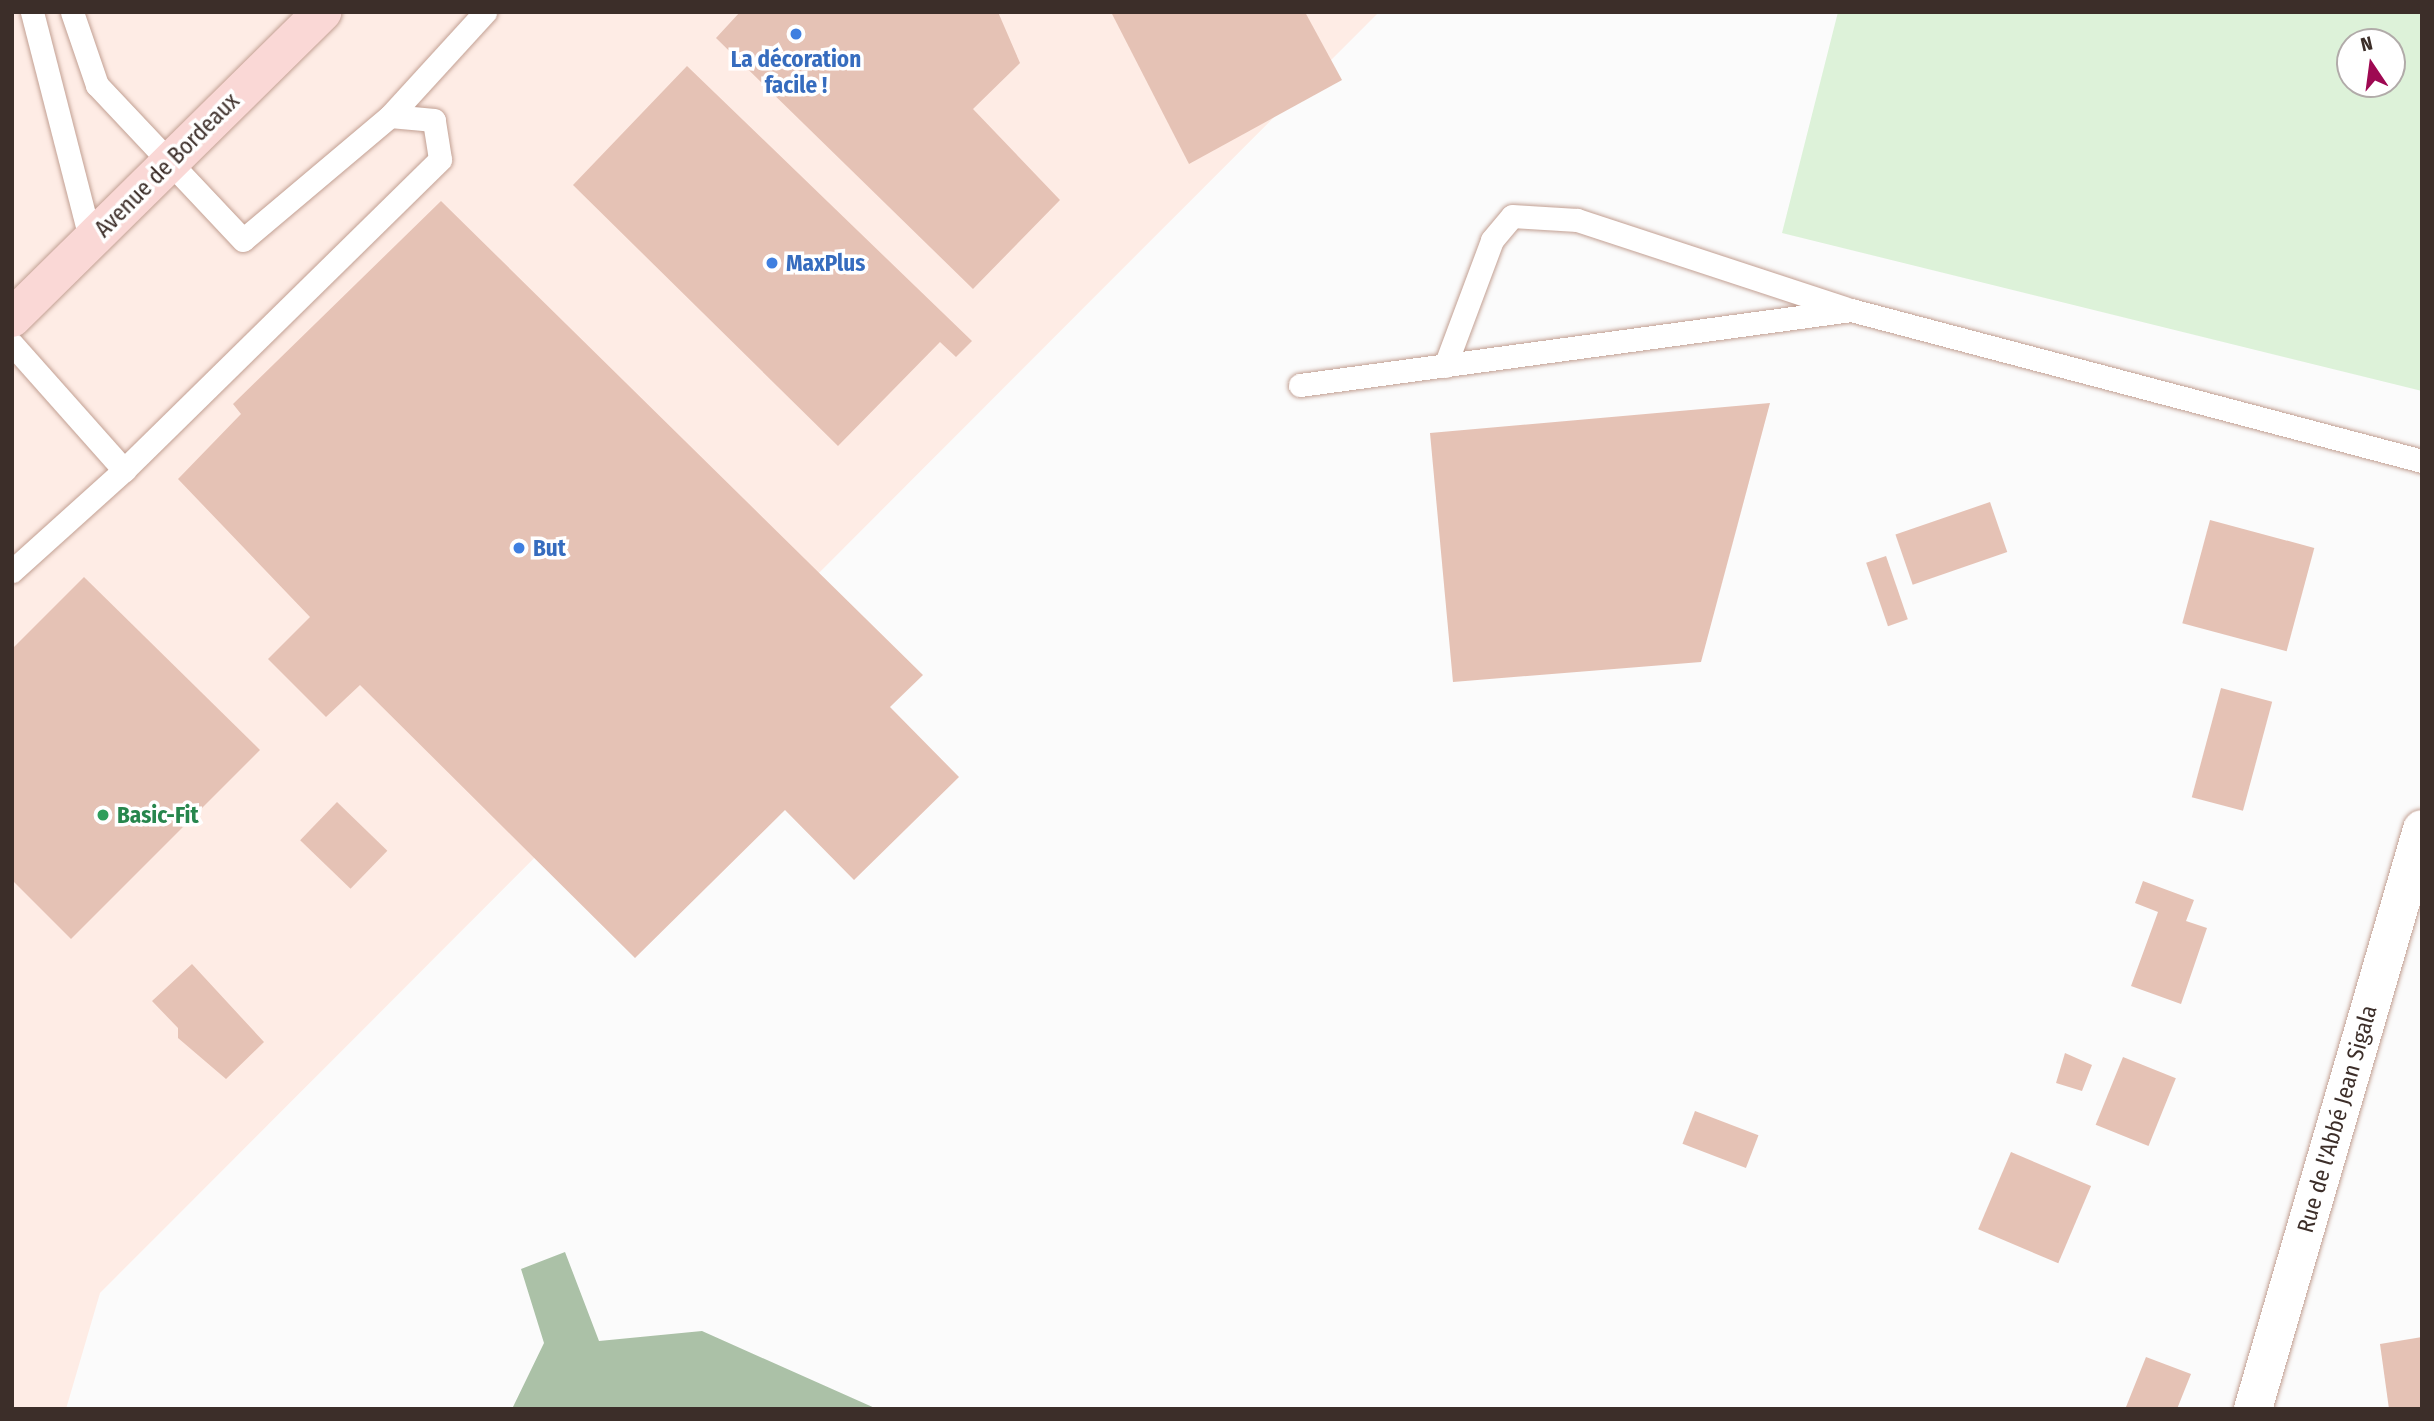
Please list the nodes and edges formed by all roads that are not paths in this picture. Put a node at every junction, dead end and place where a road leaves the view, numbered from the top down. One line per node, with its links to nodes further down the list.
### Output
1 (32, 12): 7 (lane)
2 (72, 12): 6 (lane)
3 (322, 12): 6 (main road, Avenue de Bordeaux)
4 (485, 12): 5 (lane)
5 (390, 116): 6 (lane); 14 (lane)
6 (167, 166): 7 (main road, Avenue de Bordeaux)
7 (91, 240): 9 (main road, Avenue de Bordeaux)
8 (1851, 310): 11 (lane); 11 (lane); 13 (lane)
9 (12, 318)
10 (12, 344): 14 (lane)
11 (1445, 366): 12 (lane)
12 (1300, 385)
13 (2422, 461)
14 (124, 470): 15 (lane)
15 (12, 571)
16 (2422, 829): 17 (street, Rue de l'Abbé Jean Sigala)
17 (2253, 1409)

